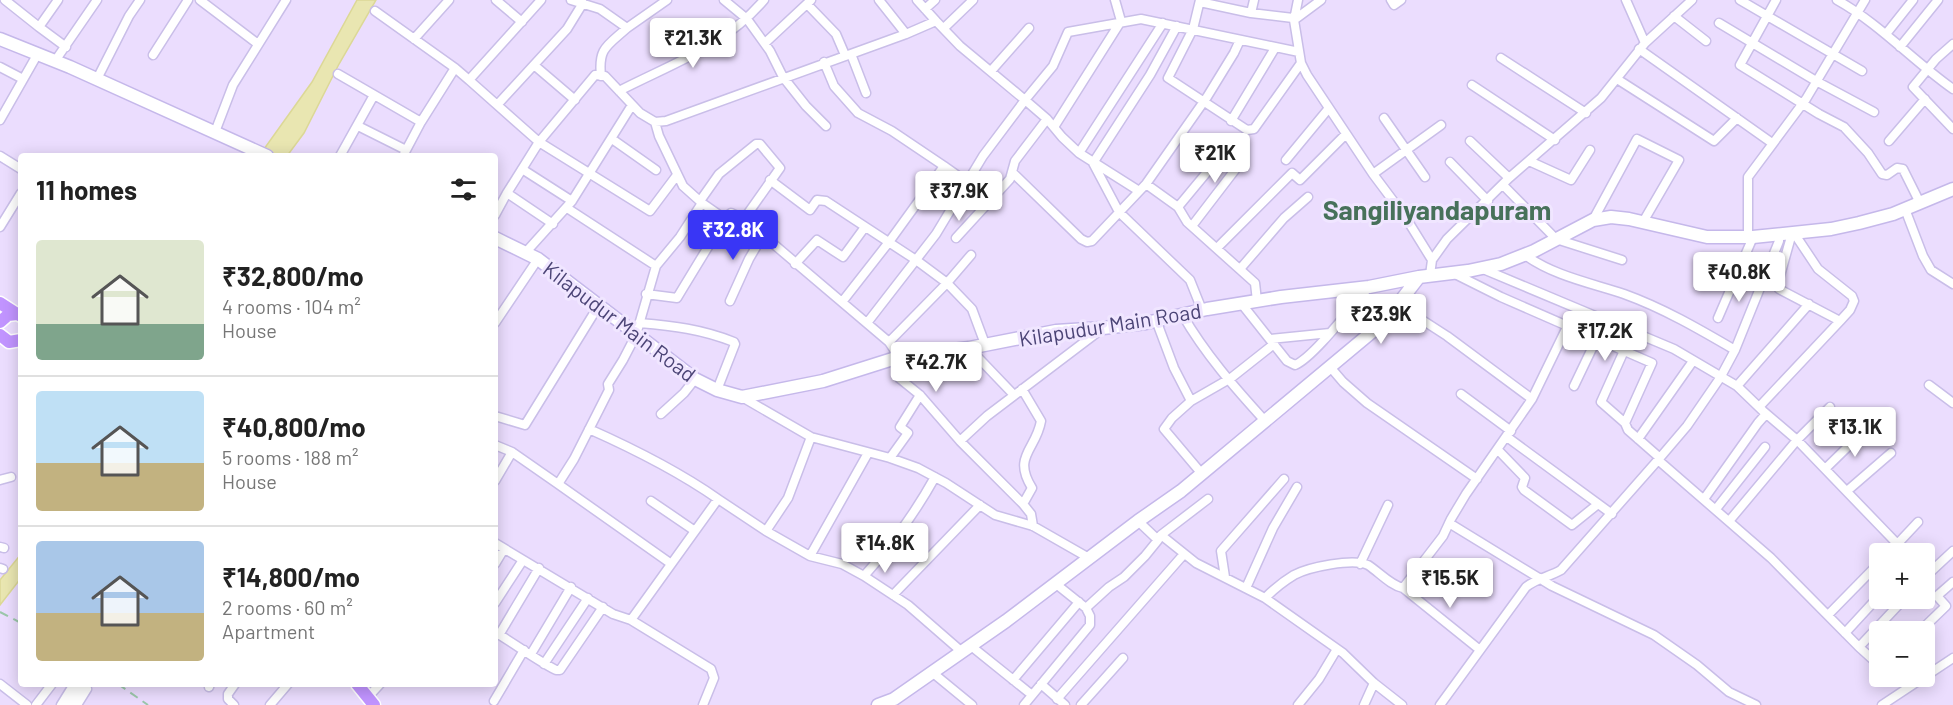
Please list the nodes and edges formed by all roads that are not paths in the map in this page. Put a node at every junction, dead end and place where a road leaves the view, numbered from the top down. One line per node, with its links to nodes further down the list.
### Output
1 (5, 0): 50 (street)
2 (58, 0): 50 (street)
3 (97, 0): 66 (street)
4 (140, 0): 88 (street)
5 (188, 0): 73 (street)
6 (200, 0): 62 (street)
7 (286, 0): 62 (street)
8 (449, 0): 58 (street)
9 (496, 0): 46 (street)
10 (541, 0): 46 (street)
11 (571, 0): 35 (street)
12 (667, 0): 51 (street)
13 (724, 0): 42 (street)
14 (764, 0): 42 (street)
15 (879, 0): 55 (street)
16 (917, 0): 36 (street)
17 (935, 0): 36 (street)
18 (973, 0): 52 (street)
19 (1115, 0): 45 (street)
20 (1254, 0): 39 (street)
21 (1298, 0): 43 (street)
22 (1321, 0): 43 (street)
23 (1391, 0): 24 (street)
24 (1401, 0)
25 (1626, 0): 65 (street)
26 (1692, 0): 41 (street)
27 (1740, 0): 40 (street)
28 (1776, 0): 40 (street)
29 (1837, 0): 38 (street)
30 (1865, 0): 38 (street)
31 (1912, 0): 56 (street)
32 (1938, 0): 67 (street)
33 (1200, 1): 39 (street); 54 (street)
34 (809, 2): 61 (street); 71 (street)
35 (583, 3): 51 (street); 78 (street)
36 (926, 9): 44 (street)
37 (375, 11): 58 (street)
38 (1858, 12): 56 (street); 70 (street)
39 (1251, 13): 43 (street)
40 (1767, 15): 63 (street); 70 (street)
41 (1674, 16): 60 (street); 65 (street)
42 (747, 19): 61 (street); 94 (street)
43 (1294, 19): 69 (street)
44 (936, 21): 52 (street); 55 (street)
45 (1122, 21): 47 (street); 99 (street); 117 (street)
46 (522, 22): 90 (street)
47 (1163, 23): 49 (street); 133 (street)
48 (1719, 23): 63 (street)
49 (1177, 26): 54 (street); 138 (street)
50 (39, 27): 66 (street)
51 (627, 28): 85 (street)
52 (944, 28): 82 (street)
53 (1029, 28): 82 (street)
54 (1193, 29): 59 (street); 100 (street)
55 (906, 34): 71 (street)
56 (1886, 34): 67 (street)
57 (0, 39): 72 (street)
58 (414, 39): 80 (street)
59 (1240, 39): 68 (street); 100 (street)
60 (1706, 41)
61 (765, 43): 86 (street)
62 (258, 44): 119 (street)
63 (1752, 44): 91 (street); 102 (street)
64 (1953, 44): 81 (street)
65 (1642, 46): 89 (street); 108 (street)
66 (66, 47): 75 (street)
67 (1900, 47): 81 (street)
68 (1275, 48): 69 (street); 111 (street)
69 (1299, 52): 77 (street)
70 (1833, 53): 83 (street); 91 (street)
71 (848, 54): 76 (street); 95 (street)
72 (38, 55): 75 (street); 87 (street)
73 (153, 55)
74 (1501, 58): 106 (street)
75 (55, 61): 88 (street)
76 (824, 62): 86 (street); 139 (street)
77 (1301, 63): 104 (street); 111 (street)
78 (534, 65): 98 (street); 101 (street)
79 (0, 67): 87 (street)
80 (454, 68): 90 (street); 112 (street)
81 (1927, 70): 93 (street); 97 (street)
82 (991, 71): 99 (street)
83 (1862, 71)
84 (338, 74): 96 (street)
85 (601, 76): 94 (street); 98 (street)
86 (783, 78): 113 (street); 116 (street)
87 (23, 79): 109 (street)
88 (97, 79): 119 (street)
89 (1617, 79): 106 (street); 108 (street)
90 (469, 80): 101 (street)
91 (1816, 81): 102 (street); 105 (street)
92 (1472, 85): 122 (street)
93 (1953, 89)
94 (619, 91): 103 (street)
95 (866, 93)
96 (374, 94): 112 (street); 115 (street)
97 (1925, 99): 118 (street); 124 (street)
98 (575, 100): 125 (street)
99 (1025, 100): 110 (street); 151 (street)
100 (1202, 102): 111 (street); 152 (street)
101 (498, 104): 125 (street)
102 (1802, 104): 127 (street); 159 (street)
103 (633, 105): 113 (street); 121 (street)
104 (1329, 108): 120 (street); 135 (street)
105 (1874, 112)
106 (1586, 113): 122 (street)
107 (1384, 117): 128 (street)
108 (1737, 118): 127 (street)
109 (0, 119)
110 (1047, 119): 117 (street); 144 (street)
111 (1231, 121)
112 (421, 122): 132 (street)
113 (655, 122): 147 (street)
114 (1441, 125): 128 (street)
115 (358, 126): 131 (street); 132 (street)
116 (826, 126)
117 (1054, 128): 133 (street)
118 (1953, 129)
119 (215, 132): 130 (street)
120 (1346, 134): 146 (street); 180 (street)
121 (612, 139): 143 (street); 145 (street)
122 (1555, 140): 136 (street)
123 (1470, 141): 150 (street)
124 (1889, 141)
125 (539, 142): 142 (street); 145 (street)
126 (1228, 142): 161 (street)
127 (1772, 143): 175 (street)
128 (1406, 150): 146 (street); 148 (street)
129 (1590, 150): 136 (street)
130 (261, 153)
131 (342, 153)
132 (404, 153)
133 (1079, 153): 138 (street)
134 (0, 156): 141 (street)
135 (1286, 160)
136 (1529, 161): 150 (street)
137 (1450, 162): 157 (street)
138 (1093, 163): 152 (street); 164 (street)
139 (944, 166): 151 (street); 179 (street)
140 (1238, 166): 172 (street)
141 (18, 167)
142 (522, 169): 154 (street); 160 (street)
143 (656, 170)
144 (1012, 172): 164 (street); 176 (street)
145 (590, 174): 147 (street); 160 (street)
146 (1373, 174): 186 (street)
147 (676, 176): 158 (street)
148 (1425, 177)
149 (770, 180): 158 (street); 166 (street); 171 (street)
150 (1506, 182): 157 (street); 178 (street)
151 (968, 183): 185 (street)
152 (1143, 188): 161 (street); 164 (street)
153 (1953, 189): 159 (street)
154 (507, 193): 163 (street); 169 (street)
155 (18, 197): 170 (street)
156 (1308, 197): 191 (street)
157 (1488, 201): 186 (street)
158 (701, 202): 165 (street); 189 (street)
159 (1920, 202): 162 (street)
160 (569, 204): 169 (street); 189 (street)
161 (1178, 207): 172 (street)
162 (1905, 209): 173 (street); 195 (street)
163 (498, 210)
164 (1119, 212): 206 (street)
165 (725, 219): 166 (street); 197 (street)
166 (744, 219): 174 (street)
167 (1593, 220): 168 (street); 168 (street); 178 (street, Kilapudur Main Road)
168 (1643, 222): 175 (street)
169 (553, 224): 181 (street)
170 (0, 226)
171 (865, 226): 179 (street); 188 (street)
172 (1192, 226): 180 (street)
173 (1788, 233): 175 (street); 203 (street); 213 (street); 230 (street)
174 (763, 235): 188 (street); 198 (street)
175 (1750, 237): 210 (street)
176 (956, 238)
177 (498, 239): 181 (street, Kilapudur Main Road)
178 (1556, 239): 183 (street, Kilapudur Main Road); 187 (street)
179 (889, 242): 185 (street); 200 (street)
180 (1217, 248): 191 (street)
181 (526, 252): 184 (street, Kilapudur Main Road)
182 (971, 255): 194 (street)
183 (1525, 255): 190 (street, Kilapudur Main Road); 230 (street)
184 (538, 260): 204 (street, Kilapudur Main Road); 211 (street)
185 (916, 260): 194 (street); 215 (street)
186 (1432, 260): 193 (street)
187 (1622, 260)
188 (795, 264): 200 (street)
189 (656, 266): 197 (street)
190 (1483, 268): 192 (street, Kilapudur Main Road); 220 (street)
191 (1240, 269): 199 (street)
192 (1453, 273): 193 (street, Kilapudur Main Road); 216 (street)
193 (1424, 276): 196 (street, Kilapudur Main Road); 205 (street)
194 (947, 283): 226 (street); 227 (street)
195 (1953, 284)
196 (1369, 287): 199 (street, Kilapudur Main Road); 219 (street)
197 (646, 294): 218 (street)
198 (730, 301)
199 (1257, 301): 202 (street, Kilapudur Main Road)
200 (842, 302): 215 (street)
201 (0, 303): 207 (main road)
202 (1241, 303): 206 (street, Kilapudur Main Road); 224 (street)
203 (1809, 304): 213 (street); 240 (street)
204 (599, 305): 218 (street, Kilapudur Main Road); 254 (street)
205 (1399, 305): 234 (street); 247 (street)
206 (1202, 310): 208 (street, Kilapudur Main Road)
207 (18, 314)
208 (1182, 314): 212 (street, Kilapudur Main Road); 237 (street)
209 (18, 315): 214 (main road)
210 (1718, 318)
211 (498, 319)
212 (1156, 320): 217 (street, Kilapudur Main Road); 248 (street)
213 (1840, 321): 250 (street)
214 (0, 322)
215 (867, 323): 226 (street)
216 (1568, 325): 222 (street); 247 (street)
217 (1103, 328): 227 (street, Kilapudur Main Road); 241 (street)
218 (637, 329): 236 (street, Kilapudur Main Road); 242 (street); 258 (street)
219 (1330, 333): 224 (street); 224 (street)
220 (1632, 333): 229 (street); 233 (street)
221 (0, 335): 223 (main road)
222 (1596, 338): 229 (street); 239 (street)
223 (18, 341)
224 (1272, 341): 237 (street)
225 (18, 342): 231 (main road)
226 (889, 342): 232 (street)
227 (985, 344): 228 (street, Kilapudur Main Road)
228 (969, 348): 232 (street, Kilapudur Main Road); 243 (street)
229 (1625, 349): 256 (street); 256 (street)
230 (1735, 350): 235 (street)
231 (0, 351)
232 (900, 357): 245 (street); 246 (street, Kilapudur Main Road)
233 (1693, 361): 235 (street); 261 (street)
234 (1331, 368): 255 (street); 278 (street)
235 (1720, 378): 240 (street); 271 (street)
236 (695, 379): 242 (street, Kilapudur Main Road); 252 (street)
237 (1227, 380): 248 (street); 255 (street)
238 (1929, 385): 249 (street)
239 (1574, 386)
240 (1737, 386): 250 (street)
241 (1022, 389): 243 (street); 287 (street)
242 (717, 390): 246 (street, Kilapudur Main Road)
243 (1014, 394): 263 (street)
244 (1461, 394): 259 (street)
245 (920, 395): 263 (street); 270 (street)
246 (742, 397): 260 (street)
247 (1532, 399): 259 (street)
248 (1191, 401): 273 (street)
249 (1953, 403)
250 (1759, 407): 253 (street)
251 (1830, 407): 262 (street)
252 (661, 414)
253 (1766, 414): 262 (street); 285 (street)
254 (498, 417)
255 (1266, 422): 273 (street)
256 (1625, 423): 261 (street)
257 (1867, 428): 272 (street)
258 (589, 429): 280 (street); 283 (street)
259 (1509, 434): 266 (street); 288 (street)
260 (811, 437): 268 (street); 299 (street)
261 (1638, 439): 271 (street)
262 (1797, 440): 272 (street); 293 (street)
263 (960, 441): 287 (street)
264 (498, 446): 267 (street)
265 (1765, 447): 291 (street)
266 (1498, 450): 278 (street); 288 (street)
267 (512, 452): 275 (street); 280 (street)
268 (868, 453): 270 (street); 306 (street)
269 (1891, 453): 282 (street)
270 (890, 458): 276 (street)
271 (1659, 459): 285 (street); 292 (street)
272 (1826, 468): 282 (street)
273 (1202, 474): 294 (street)
274 (11, 477): 279 (street)
275 (498, 477)
276 (935, 477): 289 (street); 315 (street)
277 (1284, 479): 316 (street)
278 (1477, 479): 296 (street)
279 (0, 480)
280 (558, 484): 310 (street)
281 (1298, 487): 321 (street)
282 (1847, 491): 301 (street)
283 (718, 499): 298 (street); 299 (street)
284 (1208, 499): 300 (street)
285 (1704, 499): 291 (street)
286 (651, 501): 298 (street)
287 (1023, 504): 297 (street)
288 (1598, 504): 292 (street)
289 (980, 505): 297 (street); 323 (street)
290 (1388, 505): 311 (street)
291 (1716, 509): 293 (street)
292 (1612, 514): 317 (street)
293 (1730, 520): 331 (street)
294 (1138, 521): 300 (street); 307 (street)
295 (1918, 522): 301 (street)
296 (1449, 523): 317 (street); 322 (street)
297 (1033, 526): 307 (street)
298 (695, 531): 310 (street)
299 (766, 531): 306 (street)
300 (1159, 538): 305 (street); 327 (street)
301 (1898, 543)
302 (498, 545): 303 (street)
303 (504, 549): 308 (street); 309 (street)
304 (1953, 551): 312 (street)
305 (1184, 554): 316 (street); 359 (street)
306 (810, 556): 315 (street)
307 (1089, 558): 319 (street)
308 (498, 559)
309 (523, 560): 313 (street); 324 (street)
310 (670, 563): 332 (street)
311 (1360, 564): 322 (street); 326 (street)
312 (1935, 567)
313 (539, 568): 320 (street); 334 (street)
314 (1869, 573): 331 (street)
315 (864, 576): 323 (street)
316 (1225, 577): 321 (street)
317 (1539, 578): 340 (street); 380 (street)
318 (1953, 582): 333 (street)
319 (1056, 584): 327 (street); 338 (street)
320 (571, 587): 325 (street); 341 (street)
321 (1246, 588): 326 (street)
322 (1403, 588): 340 (street)
323 (893, 595): 338 (street)
324 (498, 598)
325 (588, 598): 328 (street); 345 (street)
326 (1265, 598): 339 (street)
327 (1082, 605): 347 (street); 350 (street)
328 (603, 607): 332 (street); 345 (street)
329 (1869, 607): 335 (street)
330 (1895, 609): 337 (street)
331 (1828, 615): 335 (street)
332 (631, 620): 371 (street)
333 (1930, 621)
334 (498, 632)
335 (1845, 633): 337 (street)
336 (498, 635): 341 (street)
337 (1859, 647): 342 (street)
338 (966, 649): 346 (street); 347 (street)
339 (1337, 649): 348 (street); 376 (street)
340 (1480, 650): 379 (street)
341 (528, 652): 345 (street); 360 (street)
342 (1869, 656)
343 (1124, 658): 375 (street)
344 (1953, 658): 381 (street)
345 (544, 664)
346 (933, 673): 362 (street); 373 (street)
347 (1013, 680): 363 (street)
348 (1374, 683): 377 (street); 378 (street)
349 (0, 684): 364 (street)
350 (1041, 684): 359 (street); 363 (street)
351 (49, 687): 365 (street)
352 (72, 687): 366 (street)
353 (83, 687): 367 (street)
354 (84, 687): 368 (street)
355 (233, 687): 369 (street)
356 (285, 687): 370 (street)
357 (359, 687): 361 (main road)
358 (378, 687): 361 (street)
359 (1057, 699): 374 (street)
360 (494, 701)
361 (371, 702)
362 (898, 702): 372 (street)
363 (1028, 702)
364 (27, 705)
365 (36, 705)
366 (61, 705)
367 (69, 705)
368 (77, 705)
369 (234, 705)
370 (270, 705)
371 (704, 705)
372 (878, 705)
373 (972, 705)
374 (1065, 705)
375 (1081, 705)
376 (1298, 705)
377 (1364, 705)
378 (1402, 705)
379 (1440, 705)
380 (1756, 705)
381 (1882, 705)

